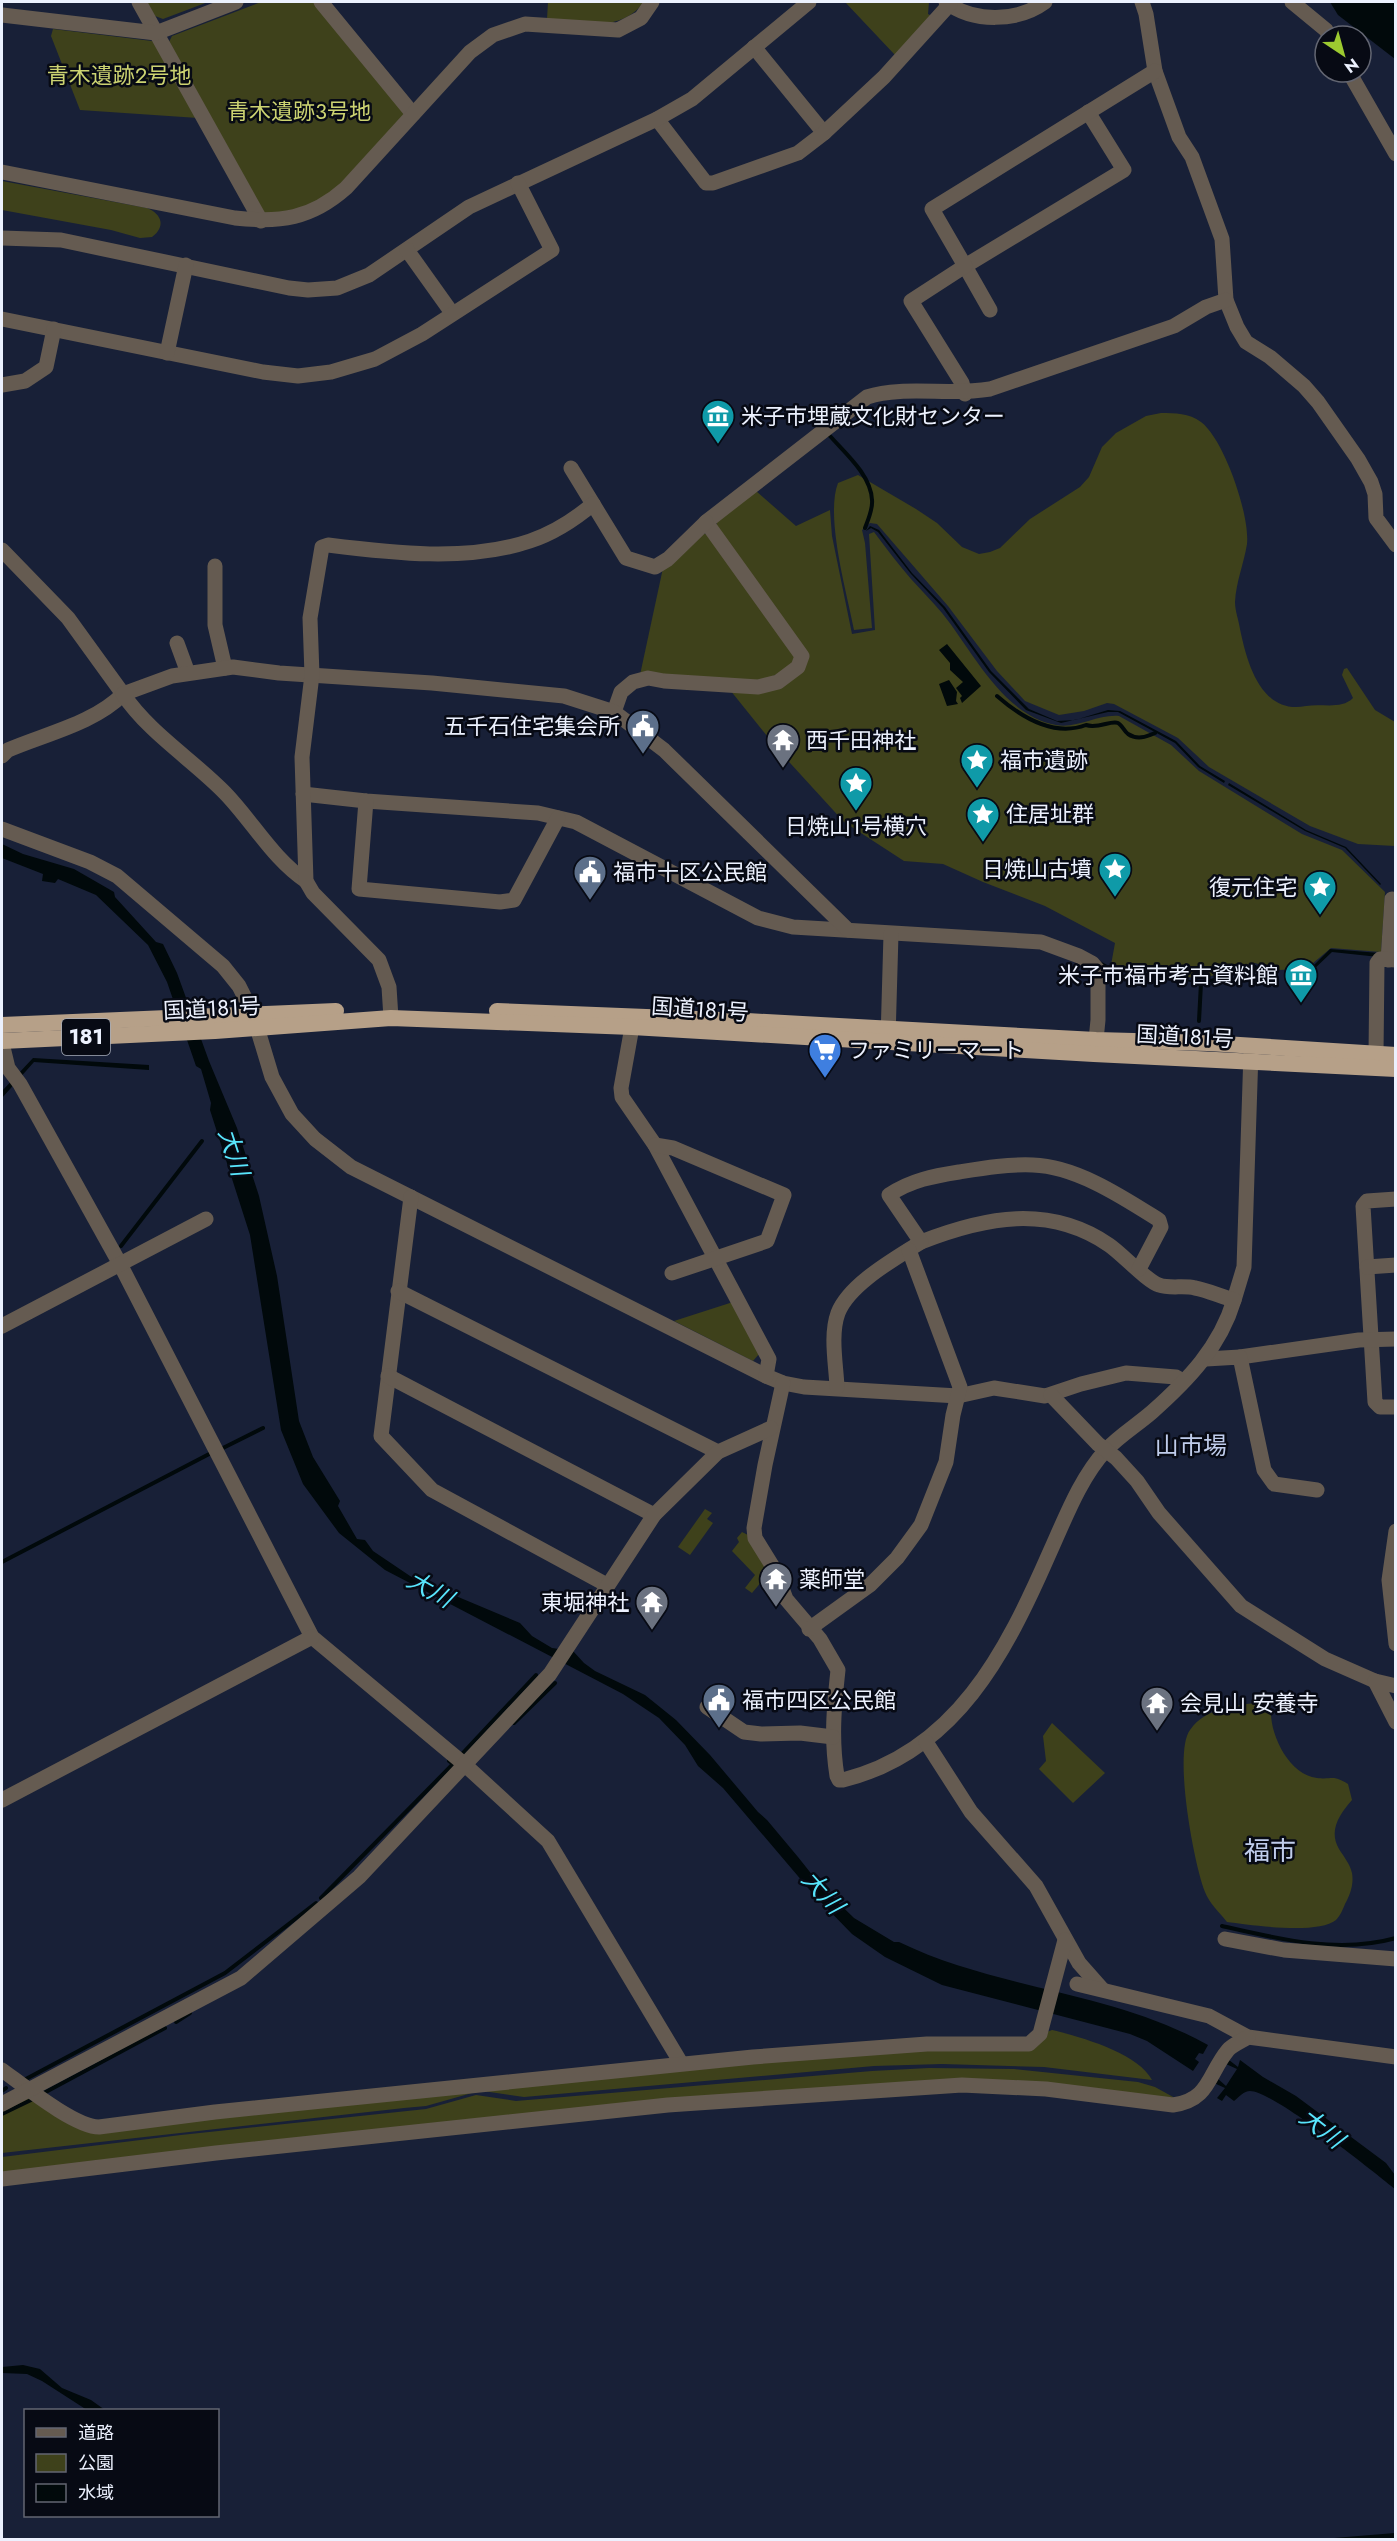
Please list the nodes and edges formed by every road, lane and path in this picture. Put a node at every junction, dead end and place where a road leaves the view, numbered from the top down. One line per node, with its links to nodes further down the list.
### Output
1 (139, 2): 12 (street)
2 (236, 2): 12 (street)
3 (321, 2): 17 (street)
4 (652, 2): 17 (street)
5 (809, 2): 13 (street)
6 (1045, 2): 9 (street)
7 (1142, 2): 14 (street)
8 (1292, 2): 11 (street)
9 (948, 3): 19 (street)
10 (2, 15): 12 (street)
11 (1319, 24)
12 (156, 33): 23 (street)
13 (754, 47): 18 (street); 19 (street)
14 (1155, 71): 16 (street); 28 (street)
15 (1356, 84): 20 (street)
16 (1088, 112): 27 (street); 27 (street)
17 (413, 114): 23 (street)
18 (657, 119): 19 (street); 22 (street)
19 (824, 133)
20 (1395, 154)
21 (2, 172): 23 (street)
22 (518, 183): 25 (street); 30 (street)
23 (261, 221)
24 (2, 238): 26 (street)
25 (407, 250): 26 (street); 30 (street)
26 (186, 265): 33 (street)
27 (964, 266): 29 (street); 35 (street)
28 (1226, 300): 35 (street); 39 (street)
29 (990, 310)
30 (452, 313): 33 (street)
31 (2, 319): 32 (street)
32 (54, 329): 33 (street); 34 (street)
33 (167, 353)
34 (2, 385)
35 (965, 394): 38 (street)
36 (571, 468): 37 (street)
37 (593, 504): 38 (street); 45 (street)
38 (706, 522): 47 (street)
39 (1395, 545)
40 (2, 550): 46 (street)
41 (215, 566): 43 (street)
42 (177, 643): 44 (street)
43 (225, 668): 44 (street); 45 (street)
44 (188, 673): 46 (street)
45 (312, 675): 47 (street); 49 (street)
46 (123, 694): 48 (street); 53 (street)
47 (614, 712): 55 (street)
48 (2, 756)
49 (303, 794): 50 (street); 53 (street)
50 (366, 801): 51 (street); 51 (street)
51 (558, 818): 55 (street)
52 (2, 829): 59 (street)
53 (306, 881): 58 (street)
54 (1392, 899): 57 (street)
55 (848, 930): 56 (street)
56 (891, 934): 63 (street); 65 (street)
57 (1392, 960): 67 (street)
58 (391, 1014): 59 (highway, 国道181号 / 181); 62 (highway, 国道181号 / 181); 63 (highway, 国道181号 / 181)
59 (255, 1021): 61 (highway, 国道181号 / 181); 71 (street)
60 (2, 1024): 61 (highway, 国道181号 / 181)
61 (167, 1025): 64 (highway, 国道181号 / 181)
62 (632, 1027): 63 (highway, 国道181号 / 181); 70 (street)
63 (888, 1036): 65 (highway, 国道181号 / 181)
64 (2, 1042): 76 (street)
65 (1095, 1047): 66 (highway, 国道181号 / 181)
66 (1250, 1054): 67 (highway, 国道181号 / 181); 69 (highway, 国道181号 / 181); 82 (street)
67 (1376, 1054): 68 (highway, 国道181号 / 181)
68 (1395, 1055)
69 (1395, 1069)
70 (655, 1145): 75 (street); 75 (street)
71 (411, 1197): 81 (street); 89 (street)
72 (1395, 1199): 78 (street)
73 (206, 1219): 76 (street)
74 (915, 1246): 79 (street); 79 (street); 92 (street); 94 (street)
75 (715, 1259): 80 (street); 89 (street)
76 (120, 1264): 83 (street); 104 (street)
77 (1395, 1265): 78 (street)
78 (1367, 1267): 85 (street)
79 (1139, 1269): 82 (street)
80 (672, 1273)
81 (398, 1291): 88 (street); 98 (street)
82 (1234, 1300): 87 (street)
83 (2, 1326)
84 (1395, 1339): 85 (street)
85 (1371, 1341): 86 (street); 95 (street)
86 (1240, 1357): 87 (street); 99 (street)
87 (1206, 1359): 90 (street)
88 (388, 1376): 100 (street); 102 (street)
89 (766, 1376): 91 (street)
90 (1183, 1381): 93 (street); 97 (street)
91 (783, 1383): 92 (street); 96 (street)
92 (837, 1387): 94 (street)
93 (1051, 1395): 94 (street); 97 (street)
94 (957, 1396): 103 (street)
95 (1395, 1407)
96 (771, 1428): 98 (street); 103 (street)
97 (1106, 1450): 106 (street); 111 (street)
98 (718, 1452): 100 (street)
99 (1317, 1490)
100 (654, 1515): 102 (street)
101 (1395, 1531): 105 (street)
102 (606, 1585): 112 (street)
103 (809, 1629): 110 (street)
104 (312, 1637): 112 (street); 113 (street)
105 (1395, 1644)
106 (1376, 1681): 107 (street); 109 (street)
107 (1395, 1686)
108 (707, 1707): 110 (street)
109 (1395, 1722)
110 (833, 1737): 111 (street)
111 (926, 1742): 115 (street)
112 (464, 1764): 121 (street); 123 (street)
113 (2, 1800)
114 (1225, 1939): 116 (street)
115 (1065, 1940): 118 (street); 121 (street)
116 (1395, 1959)
117 (1077, 1984): 118 (street)
118 (1102, 1989): 119 (street)
119 (1248, 2037): 120 (street); 125 (street)
120 (1395, 2057)
121 (681, 2063): 123 (street)
122 (2, 2068): 123 (street)
123 (29, 2091): 124 (street)
124 (2, 2104)
125 (2, 2179)

